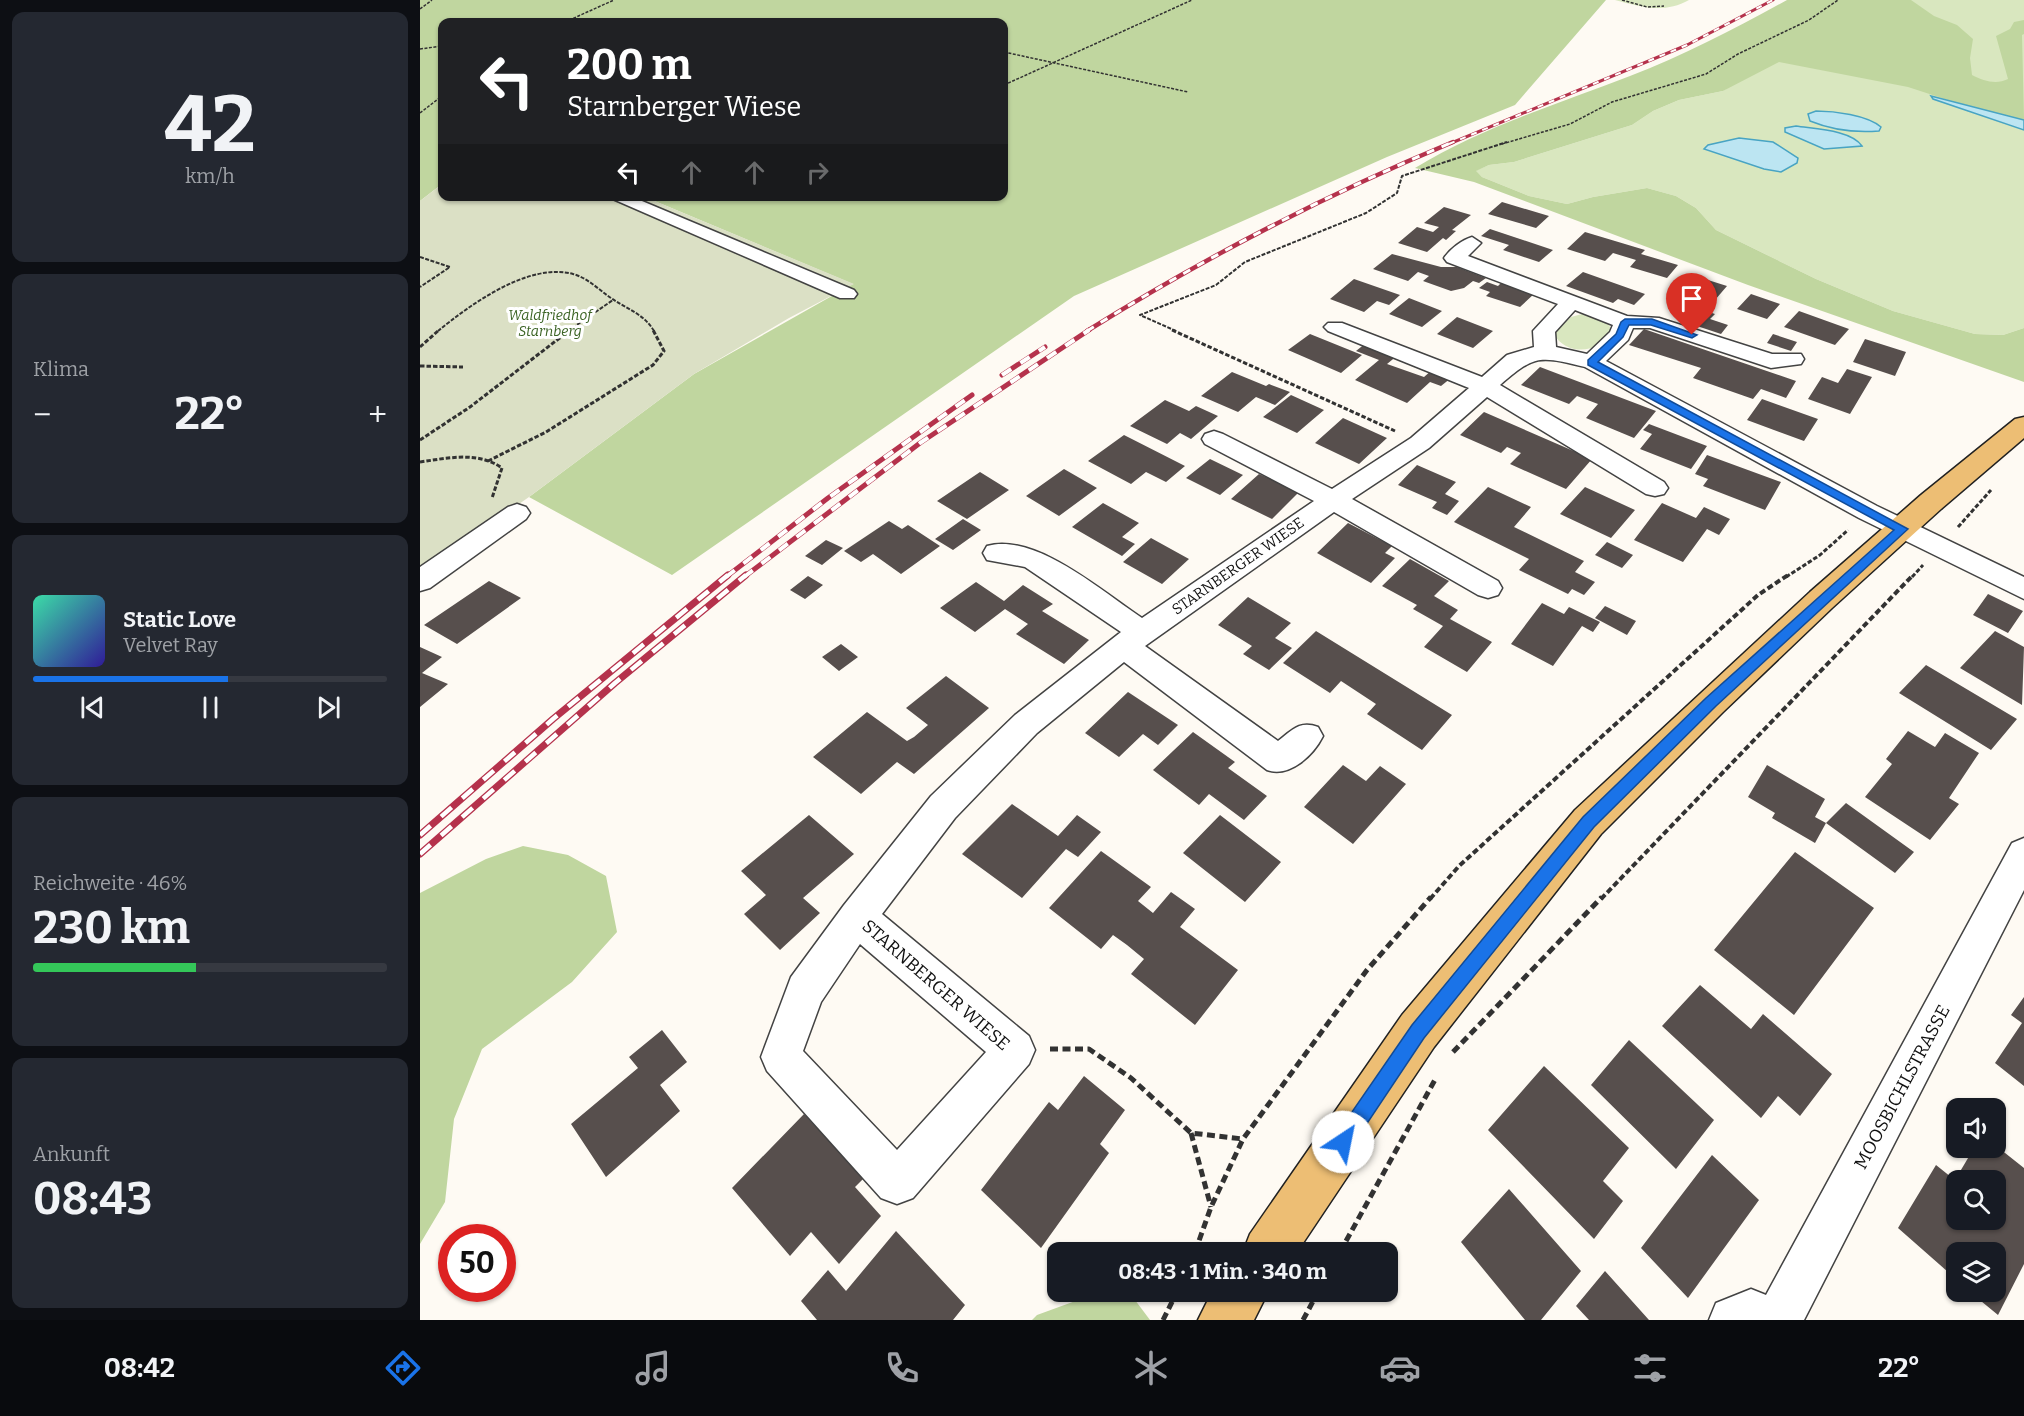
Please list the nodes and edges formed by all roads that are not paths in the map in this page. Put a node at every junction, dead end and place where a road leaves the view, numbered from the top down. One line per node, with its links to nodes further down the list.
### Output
1 (626, 201): 3 (street)
2 (1472, 243): 4 (street)
3 (847, 294)
4 (1571, 302): 5 (street); 7 (street)
5 (1625, 322): 8 (street); 9 (street)
6 (1335, 327): 10 (street)
7 (1545, 351): 9 (street, STARNBERGER WIESE); 10 (street, STARNBERGER WIESE)
8 (1792, 359)
9 (1592, 362): 16 (street, STARNBERGER WIESE)
10 (1485, 386): 13 (street); 14 (street, STARNBERGER WIESE)
11 (2024, 425): 16 (main road)
12 (1214, 439): 14 (street)
13 (1655, 488)
14 (1333, 500): 19 (street); 21 (street, STARNBERGER WIESE)
15 (517, 513): 18 (street)
16 (1902, 529): 20 (street, STARNBERGER WIESE); 25 (main road)
17 (997, 553): 21 (street)
18 (420, 581)
19 (1488, 588)
20 (2024, 589)
21 (1133, 639): 22 (street); 24 (street, STARNBERGER WIESE)
22 (1307, 736)
23 (2024, 854): 30 (street, MOOSBICHLSTRASSE)
24 (857, 917): 24 (street, STARNBERGER WIESE)
25 (1275, 1242)
26 (1236, 1302): 27 (main road)
27 (1224, 1320)
28 (1733, 1320): 29 (street)
29 (1769, 1320)
30 (1779, 1320)

